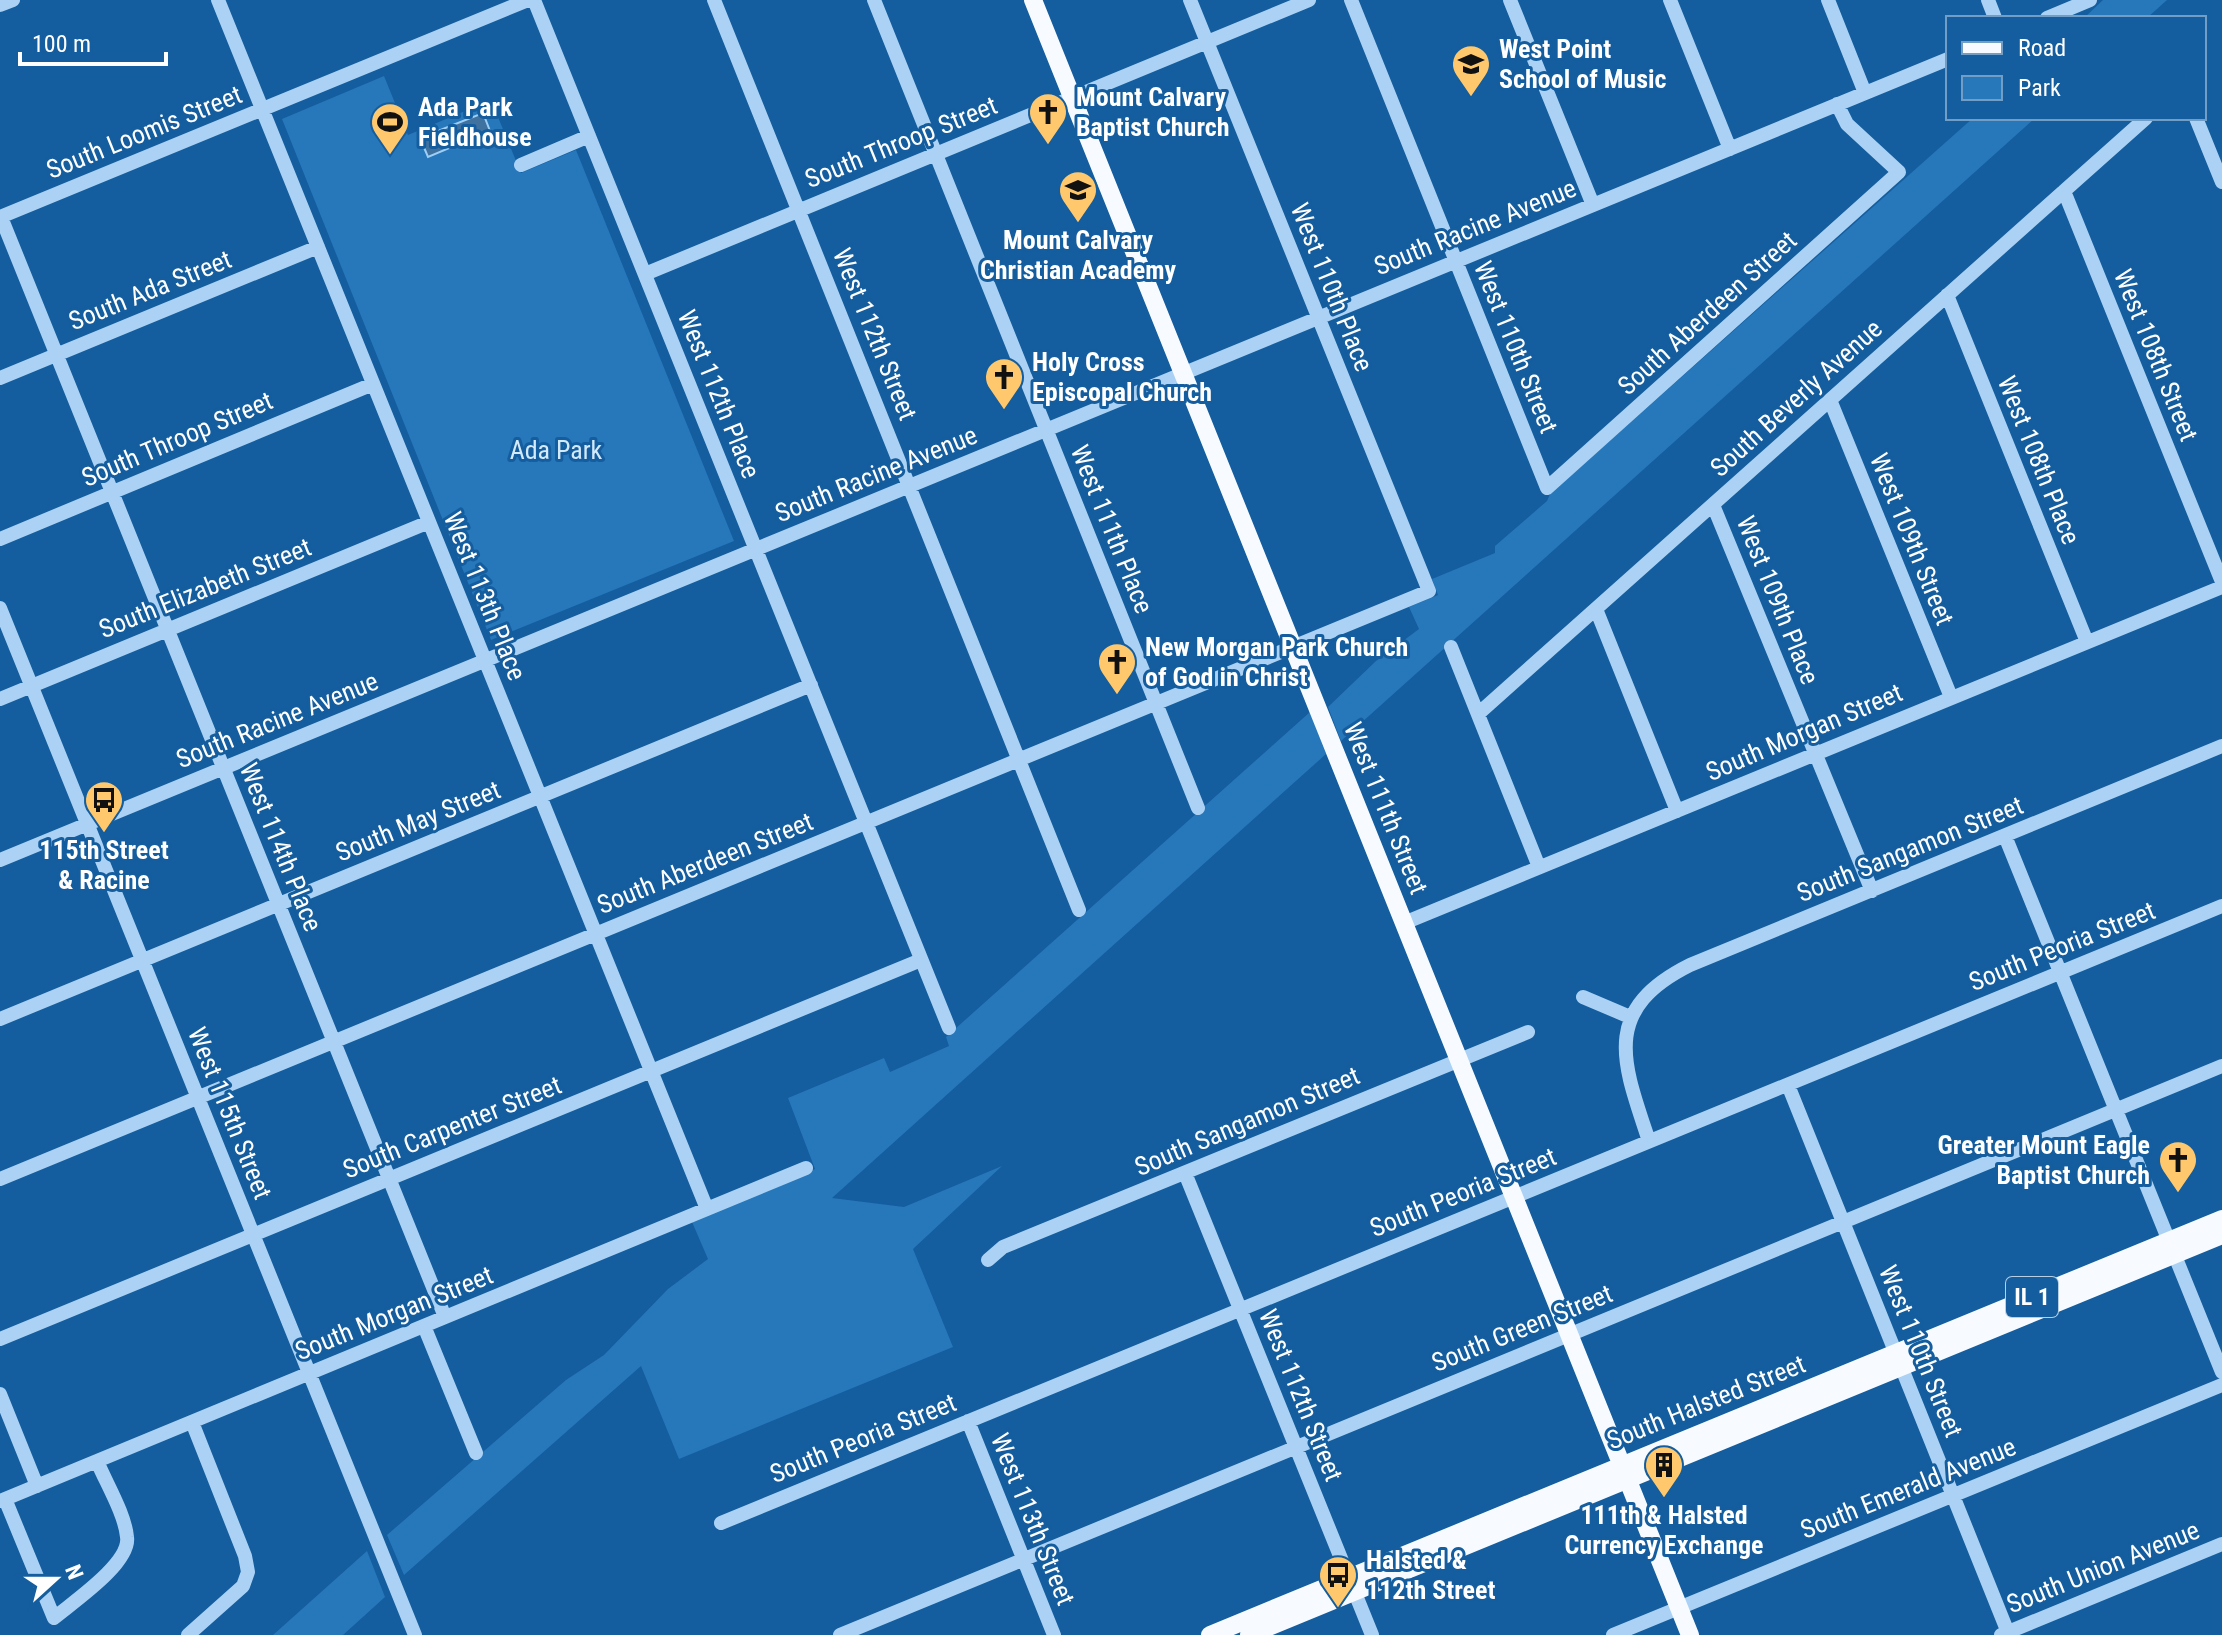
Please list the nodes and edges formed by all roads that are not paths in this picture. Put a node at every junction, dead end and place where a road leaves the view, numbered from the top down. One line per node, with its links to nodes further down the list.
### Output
1 (13, 0): 14 (street)
2 (218, 0): 21 (street, West 113th Place)
3 (531, 0): 21 (street, South Loomis Street); 24 (street, West 112th Place)
4 (714, 0): 31 (street, West 112th Street)
5 (874, 0): 26 (street, West 111th Place)
6 (1033, 0): 19 (main road, West 111th Street)
7 (1190, 0): 16 (street, West 110th Place)
8 (1309, 0): 16 (street, South Throop Street)
9 (1351, 0): 34 (street, West 110th Street)
10 (1510, 0): 30 (street)
11 (1670, 0): 25 (street)
12 (1828, 0): 18 (street)
13 (2090, 0): 15 (street)
14 (0, 5)
15 (2052, 16)
16 (1207, 42): 19 (street, South Throop Street); 37 (street, West 110th Place)
17 (1946, 60): 18 (street, South Racine Avenue)
18 (1865, 93): 20 (street, South Racine Avenue)
19 (1072, 97): 26 (street, South Throop Street); 39 (main road, West 111th Street)
20 (1837, 104): 25 (street, South Racine Avenue); 45 (street, South Aberdeen Street)
21 (262, 109): 32 (street, South Loomis Street); 33 (street, West 113th Place)
22 (2144, 120): 29 (street, South Beverly Avenue)
23 (2197, 120): 28 (street)
24 (589, 136): 27 (street); 35 (street, West 112th Place)
25 (1730, 149): 30 (street, South Racine Avenue)
26 (935, 154): 31 (street, South Throop Street); 43 (street, West 111th Place)
27 (521, 165)
28 (2222, 182)
29 (2064, 191): 36 (street, South Beverly Avenue); 51 (street, West 108th Street)
30 (1593, 205): 34 (street, South Racine Avenue)
31 (799, 210): 35 (street, South Throop Street); 44 (street, West 112th Street)
32 (0, 217): 38 (street, West 114th Place)
33 (318, 247): 38 (street, South Ada Street); 41 (street, West 113th Place)
34 (1456, 261): 37 (street, South Racine Avenue); 45 (street, West 110th Street)
35 (645, 274): 50 (street, West 112th Place)
36 (1947, 295): 42 (street, South Beverly Avenue); 56 (street, West 108th Place)
37 (1318, 318): 39 (street, South Racine Avenue); 52 (street, West 110th Place)
38 (56, 355): 40 (street, South Ada Street); 46 (street, West 114th Place)
39 (1183, 373): 43 (street, South Racine Avenue); 57 (main road, West 111th Street)
40 (0, 378)
41 (373, 384): 46 (street, South Throop Street); 48 (street, West 113th Place)
42 (1830, 400): 47 (street, South Beverly Avenue); 62 (street, West 109th Street)
43 (1046, 429): 44 (street, South Racine Avenue); 64 (street, West 111th Place)
44 (910, 486): 50 (street, South Racine Avenue); 68 (street, West 112th Street)
45 (1547, 488)
46 (112, 493): 49 (street, South Throop Street); 55 (street, West 114th Place)
47 (1713, 505): 54 (street, South Beverly Avenue); 67 (street, West 109th Place)
48 (429, 522): 55 (street, South Elizabeth Street); 59 (street, West 113th Place)
49 (0, 539)
50 (756, 549): 59 (street, South Racine Avenue); 60 (street, West 112th Place)
51 (2222, 585): 56 (street, South Morgan Street)
52 (1429, 591): 57 (street, South Aberdeen Street)
53 (0, 608): 61 (street, West 115th Street)
54 (1596, 609): 65 (street, South Beverly Avenue); 72 (street)
55 (167, 630): 61 (street, South Elizabeth Street); 69 (street, West 114th Place)
56 (2087, 642): 62 (street, South Morgan Street)
57 (1293, 647): 64 (street, South Aberdeen Street); 82 (main road, West 111th Street)
58 (1451, 647): 65 (street)
59 (485, 660): 69 (street, South Racine Avenue); 70 (street, West 113th Place)
60 (811, 685): 70 (street, South May Street); 73 (street, West 112th Place)
61 (31, 686): 63 (street, South Elizabeth Street); 74 (street, West 115th Street)
62 (1951, 697): 67 (street, South Morgan Street)
63 (0, 699)
64 (1156, 703): 68 (street, South Aberdeen Street); 71 (street, West 111th Place)
65 (1478, 714): 77 (street)
66 (2222, 746): 75 (street, South Sangamon Street)
67 (1815, 754): 72 (street, South Morgan Street); 78 (street, West 109th Place)
68 (1020, 759): 73 (street, South Aberdeen Street); 81 (street, West 112th Street)
69 (223, 768): 74 (street, South Racine Avenue); 79 (street, West 114th Place)
70 (540, 796): 79 (street, South May Street); 83 (street, West 113th Place)
71 (1198, 808)
72 (1677, 811): 77 (street, South Morgan Street)
73 (866, 823): 83 (street, South Aberdeen Street); 85 (street, West 112th Place)
74 (87, 824): 76 (street, South Racine Avenue); 84 (street, West 115th Street)
75 (2005, 836): 78 (street, South Sangamon Street); 86 (street)
76 (0, 860)
77 (1539, 867): 82 (street, South Morgan Street)
78 (1872, 891): 88 (street, South Sangamon Street)
79 (278, 904): 84 (street, South May Street); 92 (street, West 114th Place)
80 (2222, 906): 86 (street, South Peoria Street)
81 (1079, 910)
82 (1404, 923): 93 (main road, West 111th Street)
83 (595, 934): 92 (street, South Aberdeen Street); 95 (street, West 113th Place)
84 (142, 960): 89 (street, South May Street); 97 (street, West 115th Street)
85 (921, 960): 90 (street, West 112th Place); 95 (street, South Carpenter Street)
86 (2060, 972): 96 (street, South Peoria Street); 98 (street)
87 (1583, 997): 88 (street)
88 (1630, 1017): 99 (street)
89 (0, 1019)
90 (949, 1028)
91 (1528, 1032): 93 (street, South Sangamon Street)
92 (334, 1041): 97 (street, South Aberdeen Street); 103 (street, West 114th Place)
93 (1459, 1059): 101 (street, South Sangamon Street); 104 (main road, West 111th Street)
94 (2222, 1066): 98 (street, South Green Street)
95 (651, 1071): 103 (street, South Carpenter Street); 105 (street, West 113th Place)
96 (1788, 1085): 99 (street, South Peoria Street); 107 (street, West 110th Street)
97 (198, 1097): 102 (street, South Aberdeen Street); 108 (street, West 115th Street)
98 (2116, 1109): 107 (street, South Green Street); 110 (street)
99 (1649, 1141): 104 (street, South Peoria Street)
100 (806, 1168): 105 (street, South Morgan Street)
101 (1185, 1173): 111 (street, South Sangamon Street); 112 (street, West 112th Street)
102 (0, 1179)
103 (389, 1179): 108 (street, South Carpenter Street); 113 (street, West 114th Place)
104 (1514, 1197): 112 (street, South Peoria Street); 115 (main road, West 111th Street)
105 (707, 1209): 113 (street, South Morgan Street)
106 (2222, 1219): 110 (main road, South Halsted Street / IL 1)
107 (1843, 1222): 115 (street, South Green Street); 117 (street, West 110th Street)
108 (253, 1235): 116 (street, South Carpenter Street); 119 (street, West 115th Street)
109 (2222, 1235): 110 (main road, South Halsted Street / IL 1)
110 (2172, 1247): 117 (main road, South Halsted Street / IL 1); 118 (street)
111 (988, 1260)
112 (1240, 1309): 122 (street, South Peoria Street); 124 (street, West 112th Street)
113 (445, 1317): 114 (street, South Morgan Street)
114 (424, 1326): 119 (street, South Morgan Street); 125 (street)
115 (1569, 1335): 124 (street, South Green Street); 127 (main road, West 111th Street)
116 (0, 1339)
117 (1899, 1360): 127 (main road, South Halsted Street / IL 1); 129 (street, West 110th Street)
118 (2222, 1372)
119 (309, 1373): 123 (street, South Morgan Street); 138 (street, West 115th Street)
120 (2222, 1385): 129 (street, South Emerald Avenue)
121 (0, 1394): 128 (street)
122 (968, 1421): 131 (street, South Peoria Street); 133 (street, West 113th Street)
123 (192, 1422): 126 (street, South Morgan Street); 137 (street)
124 (1296, 1447): 133 (street, South Green Street); 134 (street, West 112th Street)
125 (476, 1453)
126 (97, 1461): 128 (street, South Morgan Street); 130 (street)
127 (1624, 1472): 134 (main road, South Halsted Street / IL 1); 135 (main road, West 111th Street)
128 (37, 1486): 130 (street, South Morgan Street)
129 (1953, 1495): 135 (street, South Emerald Avenue); 136 (street, West 110th Street)
130 (3, 1500)
131 (721, 1523)
132 (2222, 1544): 136 (street, South Union Avenue)
133 (1023, 1559): 139 (street, South Green Street); 140 (street, West 113th Street)
134 (1351, 1585): 141 (main road, South Halsted Street / IL 1); 142 (main road, South Halsted Street / IL 1); 143 (street, West 112th Street)
135 (1679, 1608): 144 (street, South Emerald Avenue); 145 (main road, West 111th Street)
136 (2006, 1634)
137 (188, 1635)
138 (415, 1635)
139 (840, 1635)
140 (1054, 1635)
141 (1210, 1635)
142 (1249, 1635)
143 (1372, 1635)
144 (1613, 1635)
145 (1690, 1635)

